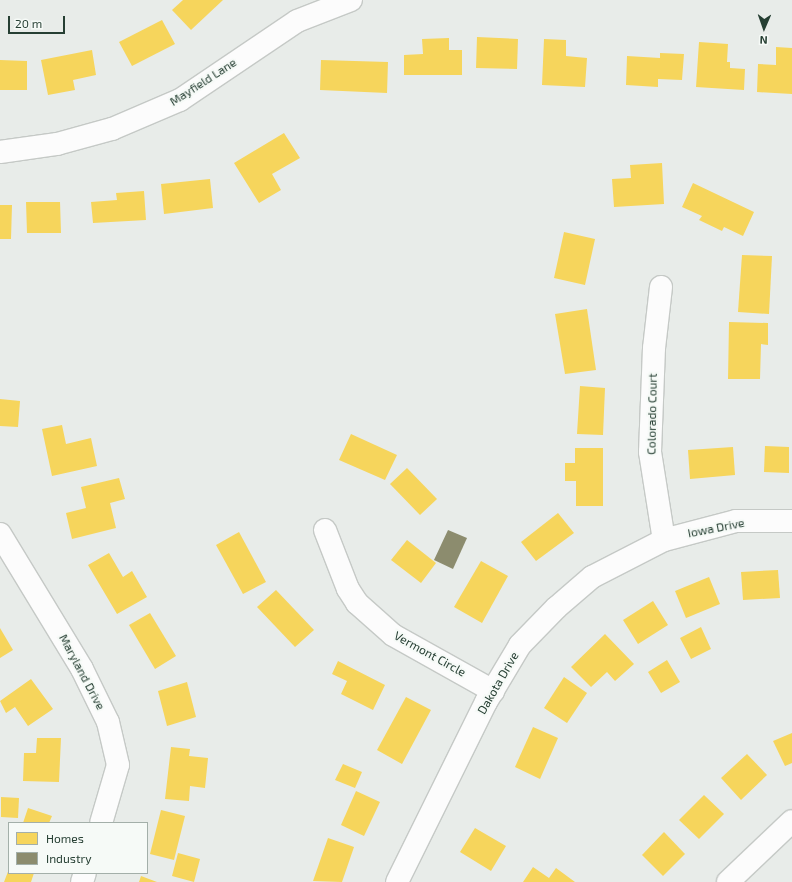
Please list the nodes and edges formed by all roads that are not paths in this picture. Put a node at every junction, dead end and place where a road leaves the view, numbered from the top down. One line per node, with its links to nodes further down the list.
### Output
1 (351, 0): 2 (street, Mayfield Lane)
2 (318, 6): 3 (street, Mayfield Lane)
3 (0, 152)
4 (660, 286): 8 (street, Colorado Court)
5 (792, 521): 8 (street, Iowa Drive)
6 (325, 530): 9 (street, Vermont Circle)
7 (0, 534): 11 (street, Maryland Drive)
8 (664, 540): 9 (street, Dakota Drive)
9 (493, 691): 12 (street, Dakota Drive)
10 (792, 821): 13 (street)
11 (101, 822)
12 (398, 882)
13 (728, 882)

